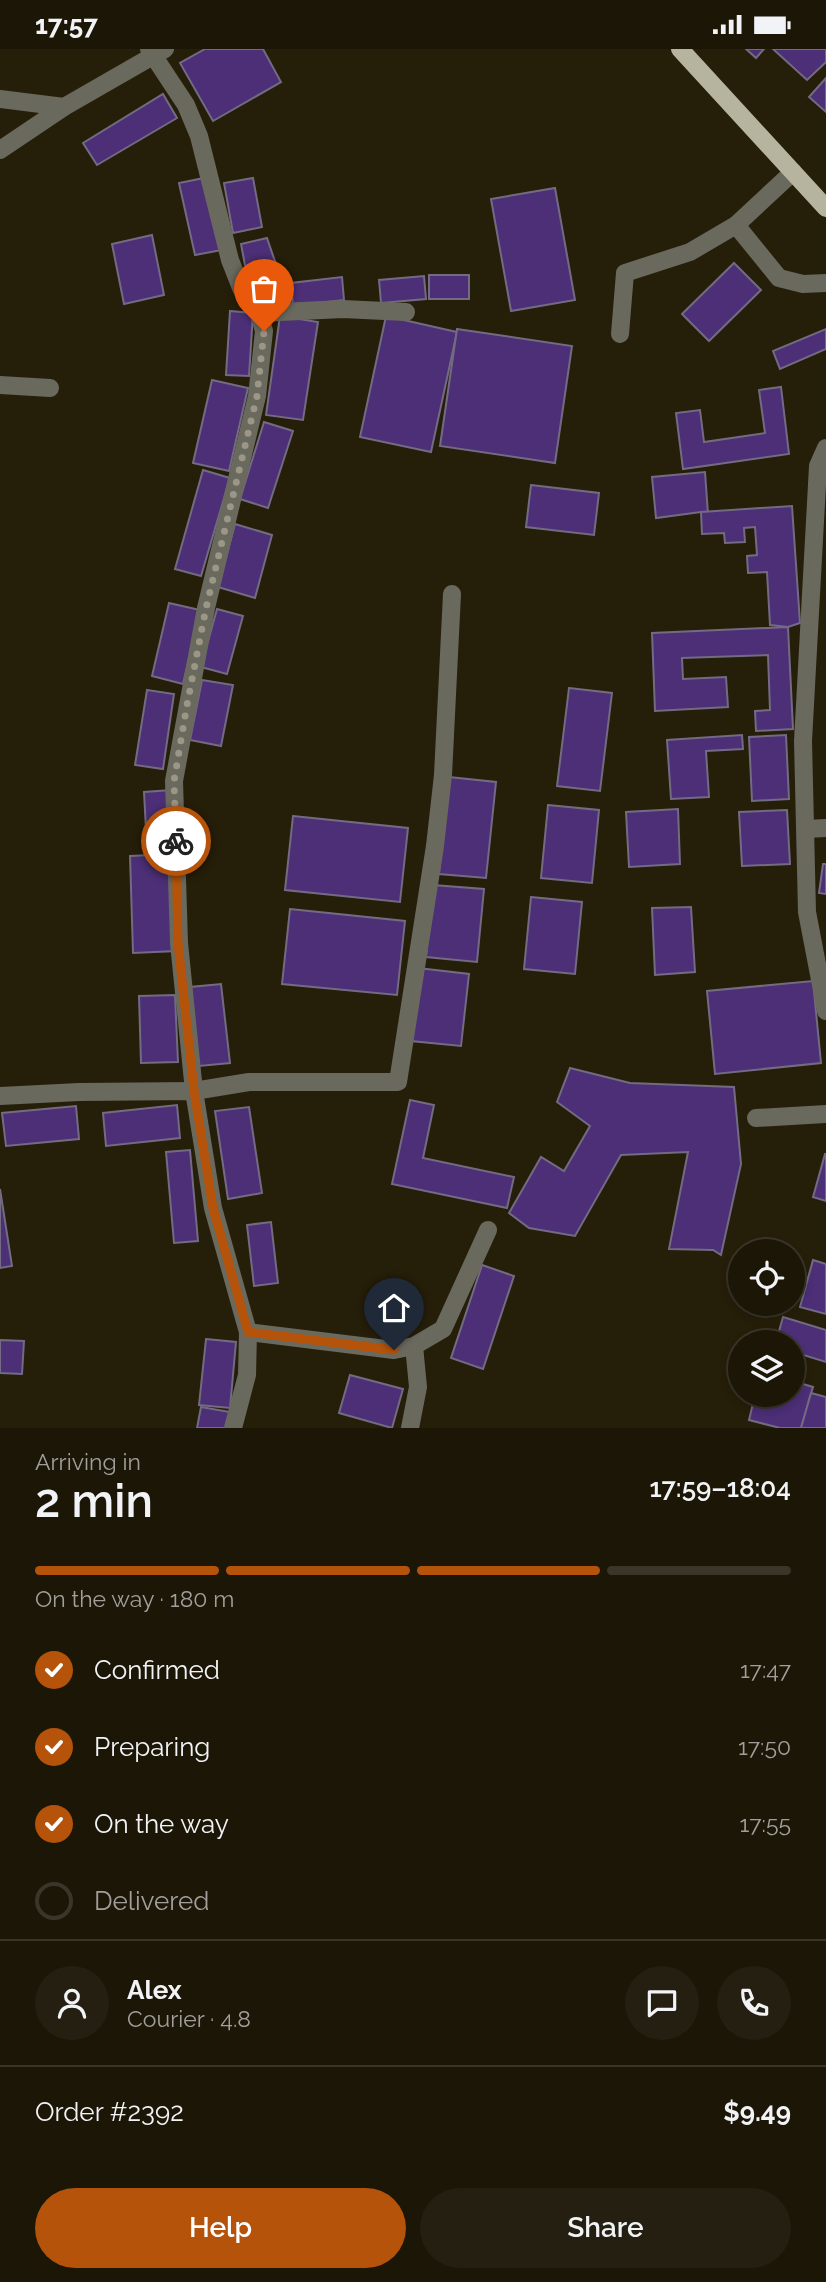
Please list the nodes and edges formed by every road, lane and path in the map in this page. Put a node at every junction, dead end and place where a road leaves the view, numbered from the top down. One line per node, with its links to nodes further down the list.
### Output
1 (680, 49): 6 (main road)
2 (156, 51): 4 (street); 11 (street)
3 (0, 99): 4 (street)
4 (64, 107): 5 (street)
5 (0, 150)
6 (793, 173): 7 (main road); 8 (street)
7 (826, 208)
8 (736, 225): 9 (street); 12 (street)
9 (826, 283)
10 (406, 312): 11 (street)
11 (259, 313): 20 (street)
12 (620, 334)
13 (0, 385): 14 (street)
14 (50, 388)
15 (826, 449): 18 (street)
16 (452, 594): 20 (street)
17 (826, 828): 18 (street)
18 (806, 829): 19 (street)
19 (826, 1011)
20 (194, 1091): 21 (street); 25 (street)
21 (0, 1096)
22 (826, 1114): 23 (street)
23 (757, 1118)
24 (488, 1230): 26 (street)
25 (248, 1332): 26 (street); 27 (street)
26 (414, 1346): 28 (street)
27 (233, 1428)
28 (410, 1428)

